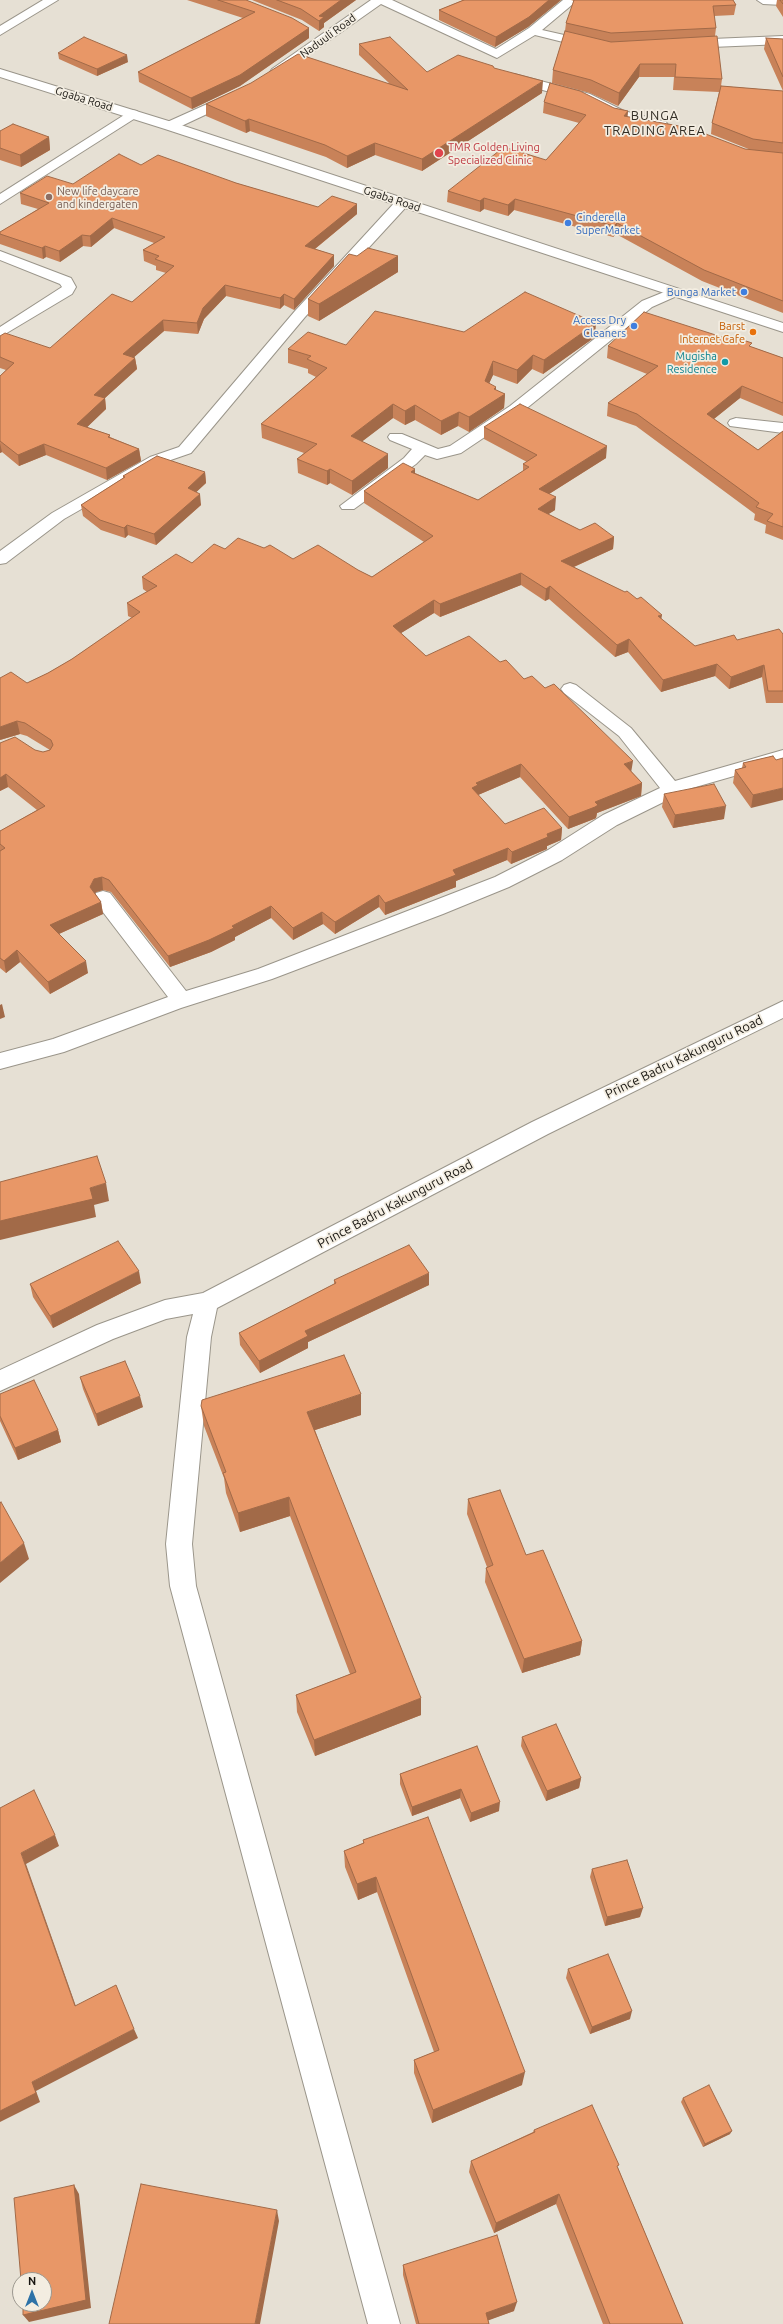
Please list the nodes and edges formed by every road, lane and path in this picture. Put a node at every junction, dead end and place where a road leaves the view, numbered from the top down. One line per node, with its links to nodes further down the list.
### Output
1 (52, 0): 8 (street)
2 (379, 0): 10 (street, Naduuli Road)
3 (382, 0): 14 (street)
4 (763, 0): 6 (street)
5 (569, 1): 7 (street)
6 (783, 1)
7 (533, 31): 13 (street); 14 (street)
8 (0, 32)
9 (311, 33): 10 (street)
10 (323, 40): 16 (street, Naduuli Road)
11 (783, 40): 12 (street)
12 (677, 45)
13 (602, 47)
14 (500, 65): 20 (street)
15 (0, 73): 18 (street, Ggaba Road)
16 (266, 78)
17 (246, 90): 19 (street)
18 (132, 114): 19 (street, Ggaba Road); 21 (street)
19 (170, 126): 22 (street, Ggaba Road)
20 (677, 129)
21 (0, 200)
22 (402, 203): 24 (street, Ggaba Road); 32 (street)
23 (0, 255): 26 (street)
24 (674, 292): 25 (street, Ggaba Road); 30 (street)
25 (783, 328)
26 (0, 332)
27 (736, 423): 28 (street)
28 (783, 428)
29 (396, 437): 30 (street)
30 (423, 447): 31 (street)
31 (348, 506)
32 (0, 559)
33 (570, 689): 35 (street)
34 (783, 756): 35 (street)
35 (672, 790): 37 (street)
36 (103, 898): 37 (street)
37 (182, 1001): 39 (street)
38 (783, 1009): 40 (street, Prince Badru Kakunguru Road)
39 (0, 1061)
40 (207, 1302): 41 (street, Prince Badru Kakunguru Road); 42 (street)
41 (0, 1381)
42 (384, 2324)

